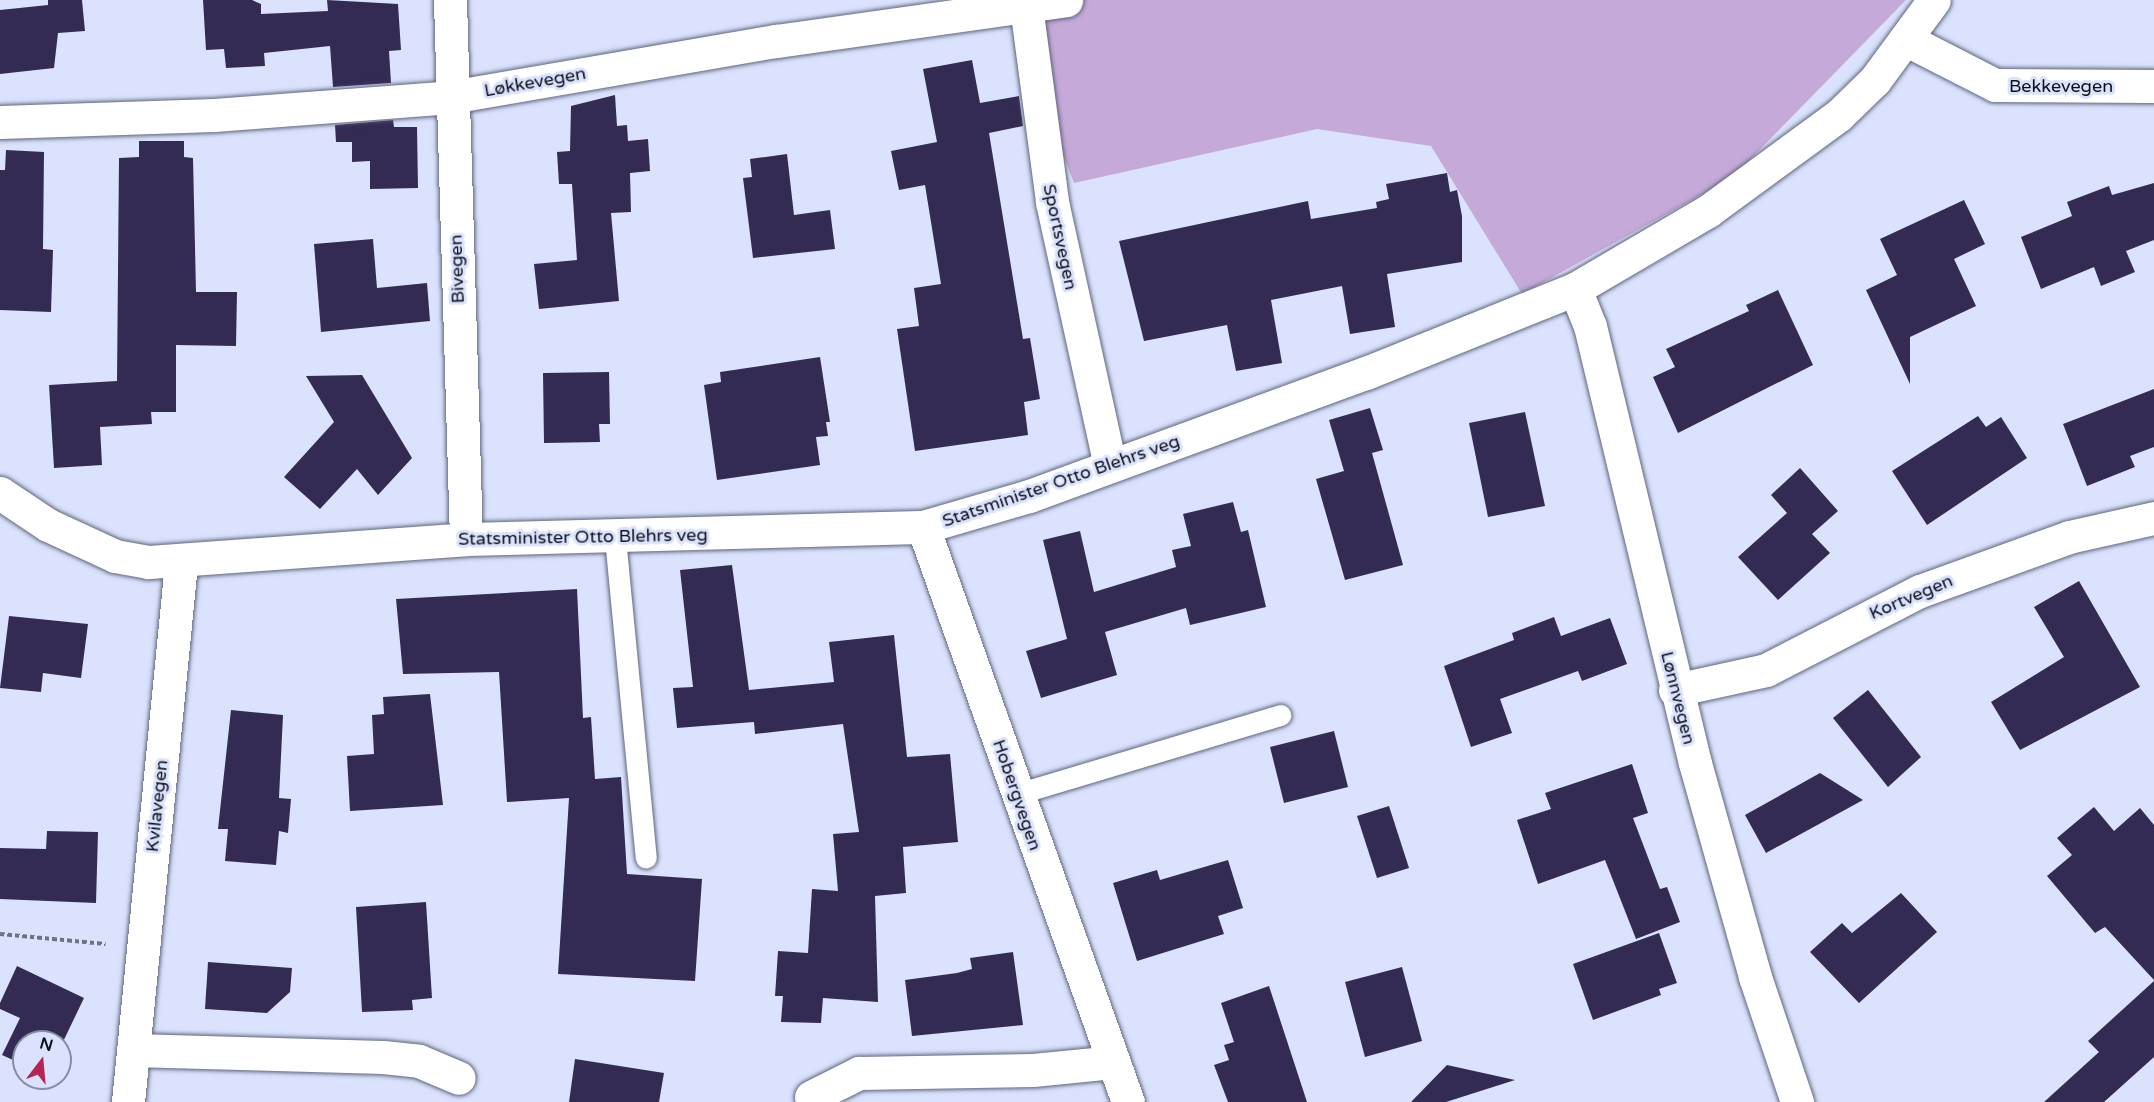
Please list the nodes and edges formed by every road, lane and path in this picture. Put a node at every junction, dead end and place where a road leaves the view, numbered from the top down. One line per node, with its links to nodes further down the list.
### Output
1 (450, 0): 7 (street, Bivegen)
2 (1066, 0): 4 (street, Løkkevegen)
3 (1934, 0): 5 (street, Statsminister Otto Blehrs veg)
4 (1026, 6): 7 (street, Løkkevegen); 10 (street, Sportsvegen)
5 (1907, 40): 6 (street, Bekkevegen); 9 (street, Statsminister Otto Blehrs veg)
6 (2154, 86)
7 (451, 97): 8 (street, Løkkevegen); 15 (street, Bivegen)
8 (0, 122)
9 (1575, 289): 10 (street, Statsminister Otto Blehrs veg); 17 (street, Lønnvegen)
10 (1110, 465): 13 (street, Statsminister Otto Blehrs veg)
11 (0, 493): 16 (street, Statsminister Otto Blehrs veg)
12 (2154, 520): 17 (street, Kortvegen)
13 (923, 527): 14 (street, Statsminister Otto Blehrs veg); 19 (street, Hobergvegen)
14 (615, 538): 15 (street, Statsminister Otto Blehrs veg); 20 (lane)
15 (466, 539): 16 (street, Statsminister Otto Blehrs veg)
16 (181, 563): 22 (street, Kvilavegen)
17 (1675, 690): 29 (street, Lønnvegen)
18 (1280, 715): 19 (lane)
19 (1017, 794): 24 (street, Hobergvegen)
20 (646, 858)
21 (0, 934): 22 (path)
22 (143, 948): 23 (street, Kvilavegen)
23 (133, 1050): 25 (street); 27 (street, Kvilavegen)
24 (1113, 1062): 26 (street); 28 (street, Hobergvegen)
25 (459, 1078)
26 (811, 1098)
27 (128, 1102)
28 (1128, 1102)
29 (1797, 1102)

